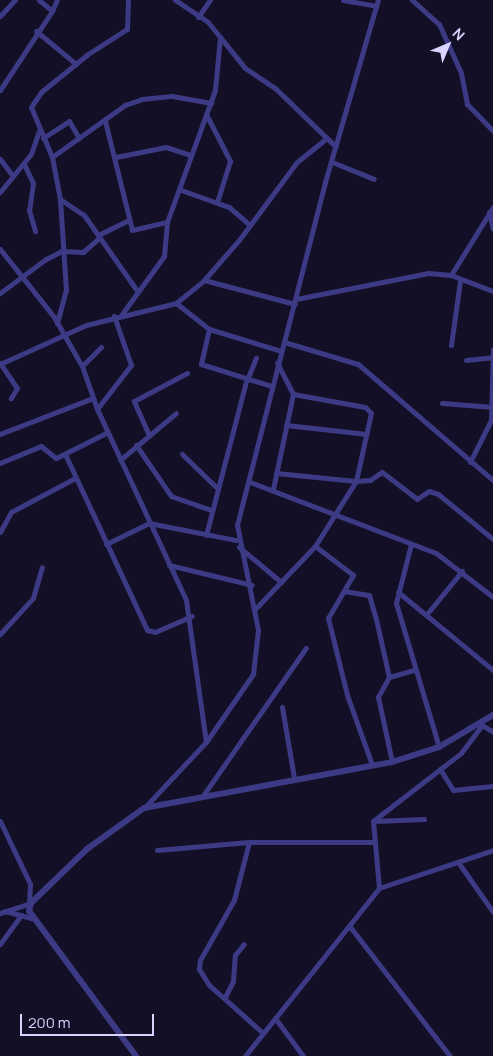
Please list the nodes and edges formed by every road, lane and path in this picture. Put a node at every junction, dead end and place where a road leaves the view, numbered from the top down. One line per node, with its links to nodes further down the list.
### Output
1 (15, 0): 11 (street)
2 (40, 0): 10 (street)
3 (57, 0): 10 (street)
4 (128, 0): 15 (street)
5 (175, 0): 12 (street)
6 (210, 0): 12 (street)
7 (343, 0): 9 (street)
8 (412, 0): 21 (street)
9 (377, 3): 25 (street)
10 (52, 11): 13 (street)
11 (0, 16)
12 (198, 17): 14 (street)
13 (36, 31): 15 (street); 16 (street)
14 (220, 37): 17 (street); 24 (street)
15 (76, 64): 20 (street)
16 (0, 90)
17 (211, 103): 18 (street); 19 (street)
18 (206, 114): 26 (street); 37 (street)
19 (106, 121): 23 (street); 28 (street)
20 (39, 131): 22 (street); 31 (street)
21 (493, 131)
22 (42, 138): 23 (street); 27 (street)
23 (80, 138): 27 (street)
24 (324, 140): 25 (street); 42 (street)
25 (336, 147): 30 (street)
26 (191, 155): 28 (street); 34 (street)
27 (52, 157): 36 (street)
28 (116, 158): 40 (street)
29 (0, 160): 32 (street)
30 (332, 162): 33 (street); 55 (street)
31 (24, 164): 32 (street); 44 (street)
32 (13, 176): 35 (street)
33 (374, 180)
34 (181, 190): 37 (street); 41 (street)
35 (0, 192)
36 (60, 199): 45 (street); 47 (street)
37 (216, 202): 42 (street)
38 (493, 207): 39 (street)
39 (489, 212): 43 (street); 48 (street)
40 (127, 222): 41 (street); 45 (street)
41 (167, 222): 53 (street)
42 (250, 225): 50 (street)
43 (493, 229)
44 (36, 231)
45 (99, 237): 47 (street); 53 (street)
46 (0, 249): 49 (street)
47 (62, 251): 49 (street); 59 (street)
48 (451, 275): 51 (street); 55 (street)
49 (25, 277): 54 (street); 59 (street)
50 (204, 280): 55 (street); 56 (street)
51 (460, 281): 52 (street); 63 (street)
52 (493, 291)
53 (138, 292): 57 (street)
54 (0, 293)
55 (295, 302): 62 (street)
56 (176, 303): 57 (street); 60 (street)
57 (122, 314): 58 (street)
58 (114, 316): 61 (street); 81 (street)
59 (57, 323): 61 (street)
60 (209, 328): 66 (street); 74 (street)
61 (64, 335): 70 (street); 72 (street)
62 (284, 342): 66 (street); 92 (street)
63 (451, 345)
64 (101, 347): 72 (street)
65 (493, 349): 67 (street)
66 (281, 351): 71 (street)
67 (493, 357): 69 (street); 80 (street)
68 (256, 358): 74 (street)
69 (466, 360)
70 (0, 363): 77 (street)
71 (277, 363): 75 (street); 76 (street)
72 (82, 366): 78 (street)
73 (187, 374): 85 (street)
74 (246, 380): 75 (street); 99 (street)
75 (271, 386): 98 (street)
76 (293, 394): 83 (street); 87 (street)
77 (11, 398)
78 (93, 398): 81 (street); 86 (street)
79 (442, 403): 80 (street)
80 (492, 408): 92 (street)
81 (97, 409): 84 (street)
82 (176, 414): 85 (street)
83 (286, 425): 87 (street); 94 (street)
84 (108, 432): 89 (street); 91 (street)
85 (148, 433): 88 (street)
86 (0, 434)
87 (366, 434): 97 (street)
88 (136, 445): 91 (street); 101 (street)
89 (65, 454): 93 (street); 95 (street)
90 (182, 454): 99 (street)
91 (120, 460): 103 (street)
92 (470, 462): 96 (street)
93 (0, 463)
94 (276, 472): 97 (street); 100 (street)
95 (75, 478): 104 (street); 108 (street)
96 (493, 480)
97 (356, 481): 102 (street); 106 (street)
98 (250, 482): 100 (street); 107 (street)
99 (216, 488): 101 (street)
100 (273, 489): 102 (street)
101 (211, 510): 105 (street)
102 (333, 516): 109 (street); 111 (street)
103 (148, 523): 105 (street); 108 (street); 112 (street)
104 (0, 532)
105 (206, 536): 107 (street)
106 (493, 539)
107 (236, 540): 110 (street)
108 (106, 544): 122 (street)
109 (411, 544): 114 (street); 118 (street)
110 (238, 546): 115 (street); 116 (street)
111 (315, 546): 115 (street); 117 (street)
112 (169, 565): 116 (street); 122 (street)
113 (42, 567): 123 (street)
114 (462, 571): 119 (street); 121 (street)
115 (281, 582): 120 (street)
116 (252, 585): 120 (street)
117 (344, 591): 127 (street); 135 (street)
118 (398, 592): 121 (street); 125 (street)
119 (493, 597)
120 (256, 608): 132 (street)
121 (426, 615): 126 (street)
122 (192, 616): 132 (street)
123 (0, 634)
124 (306, 648): 139 (street)
125 (414, 670): 127 (street); 133 (street)
126 (493, 670)
127 (388, 677): 134 (street)
128 (282, 707): 137 (street)
129 (493, 715): 130 (street)
130 (482, 725): 131 (street); 133 (street); 136 (street)
131 (493, 732)
132 (206, 742): 140 (street)
133 (439, 747): 134 (street)
134 (392, 762): 135 (street)
135 (372, 765): 137 (street)
136 (440, 769): 138 (street); 143 (street)
137 (294, 778): 139 (street)
138 (493, 786)
139 (204, 794): 140 (street)
140 (144, 808): 152 (street)
141 (424, 819): 143 (street)
142 (0, 821): 145 (street)
143 (373, 821): 147 (street)
144 (0, 832): 145 (street)
145 (7, 834): 152 (street)
146 (249, 842): 147 (street); 148 (street); 160 (street)
147 (374, 842): 151 (street)
148 (157, 850)
149 (493, 850): 150 (street)
150 (458, 862): 151 (street); 154 (street)
151 (379, 888): 157 (street)
152 (30, 904): 153 (street); 156 (street)
153 (2, 912): 155 (street)
154 (493, 912)
155 (21, 916): 156 (street); 158 (street)
156 (34, 919): 163 (street)
157 (352, 928): 161 (street); 166 (street)
158 (0, 944)
159 (244, 944): 160 (street)
160 (225, 997): 162 (street)
161 (275, 1018): 162 (street); 165 (street)
162 (262, 1032): 164 (street)
163 (136, 1056)
164 (245, 1056)
165 (304, 1056)
166 (450, 1056)

